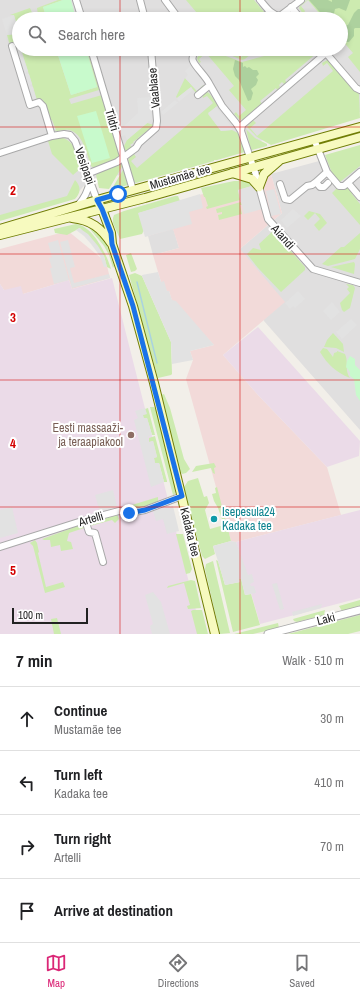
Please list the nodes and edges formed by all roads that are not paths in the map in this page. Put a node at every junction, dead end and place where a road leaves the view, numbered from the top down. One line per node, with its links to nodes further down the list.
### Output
1 (76, 0): 7 (street)
2 (140, 0): 8 (street)
3 (165, 0): 9 (street)
4 (260, 0): 10 (street)
5 (301, 0): 6 (street)
6 (291, 7): 11 (street); 12 (street)
7 (80, 12)
8 (143, 12)
9 (173, 12)
10 (270, 12)
11 (285, 12)
12 (295, 12)
13 (15, 56): 24 (street)
14 (93, 56): 30 (street, Tildri)
15 (152, 56): 30 (street, Vaablase)
16 (192, 56): 19 (street, Aiandi)
17 (320, 56): 23 (street)
18 (330, 56): 20 (street)
19 (210, 85): 21 (street); 23 (street, Aiandi)
20 (360, 90)
21 (198, 95)
22 (360, 127): 26 (main road, Mustamäe tee)
23 (241, 131): 29 (street, Aiandi)
24 (52, 136): 28 (street, Vesipapi); 36 (street, Vesipapi)
25 (360, 137): 27 (main road, Mustamäe tee)
26 (314, 139): 27 (street); 29 (main road, Mustamäe tee)
27 (317, 149): 31 (main road, Mustamäe tee); 33 (street)
28 (0, 153)
29 (248, 155): 32 (street, Aiandi); 37 (main road, Mustamäe tee)
30 (123, 158): 36 (street); 45 (street, Tildri)
31 (281, 160): 32 (main road, Mustamäe tee); 44 (main road)
32 (252, 167): 35 (main road, Mustamäe tee); 44 (street, Aiandi)
33 (327, 172): 39 (street); 41 (street)
34 (360, 172): 41 (street)
35 (231, 173): 43 (main road, Mustamäe tee); 44 (main road)
36 (87, 174): 38 (street, Vesipapi)
37 (185, 176): 43 (street); 45 (main road, Mustamäe tee)
38 (90, 181): 47 (street, Vesipapi); 48 (street)
39 (316, 182): 40 (street); 42 (street)
40 (328, 183)
41 (348, 183): 46 (street)
42 (280, 184)
43 (181, 187): 49 (main road, Mustamäe tee)
44 (259, 187): 55 (street, Aiandi)
45 (133, 190): 47 (main road, Mustamäe tee)
46 (360, 197)
47 (97, 200): 48 (main road, Mustamäe tee); 49 (main road, Kadaka tee); 50 (main road)
48 (78, 205): 52 (main road, Mustamäe tee)
49 (102, 209): 50 (main road, Mustamäe tee); 54 (main road, Kadaka tee)
50 (91, 211): 51 (main road, Mustamäe tee)
51 (68, 217): 53 (main road, Mustamäe tee); 54 (main road)
52 (0, 229)
53 (0, 235)
54 (112, 244): 56 (main road, Kadaka tee)
55 (360, 283)
56 (182, 496): 57 (street, Artelli); 61 (main road, Kadaka tee)
57 (85, 520): 58 (street, Artelli); 59 (street)
58 (0, 547)
59 (103, 562)
60 (360, 610): 62 (street, Laki)
61 (215, 634)
62 (268, 634)

